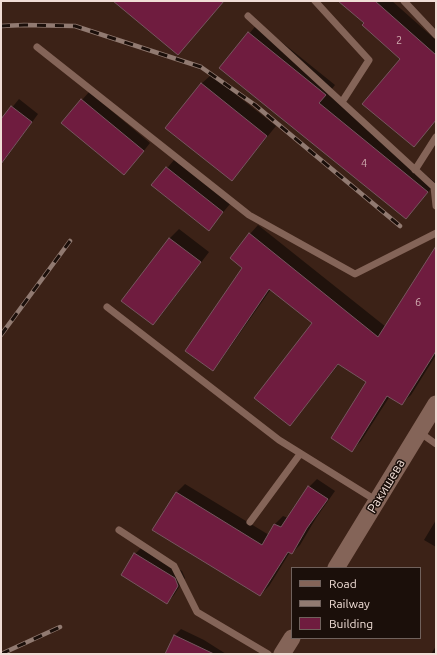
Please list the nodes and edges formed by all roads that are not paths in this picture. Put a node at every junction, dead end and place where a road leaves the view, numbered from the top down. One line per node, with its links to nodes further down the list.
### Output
1 (315, 1): 6 (lane)
2 (404, 1): 4 (lane)
3 (248, 16): 6 (lane)
4 (436, 35)
5 (37, 47): 10 (lane)
6 (342, 102): 8 (lane)
7 (436, 137): 8 (lane)
8 (415, 170): 9 (lane)
9 (436, 206)
10 (436, 233)
11 (107, 306): 15 (lane)
12 (436, 404): 13 (street, Ракишева)
13 (419, 432): 14 (lane); 16 (street, Ракишева)
14 (436, 444)
15 (300, 454): 16 (lane); 17 (lane)
16 (377, 501): 19 (street, Ракишева)
17 (250, 522)
18 (119, 530): 21 (lane)
19 (337, 567)
20 (291, 639): 22 (street)
21 (268, 654)
22 (282, 654)

